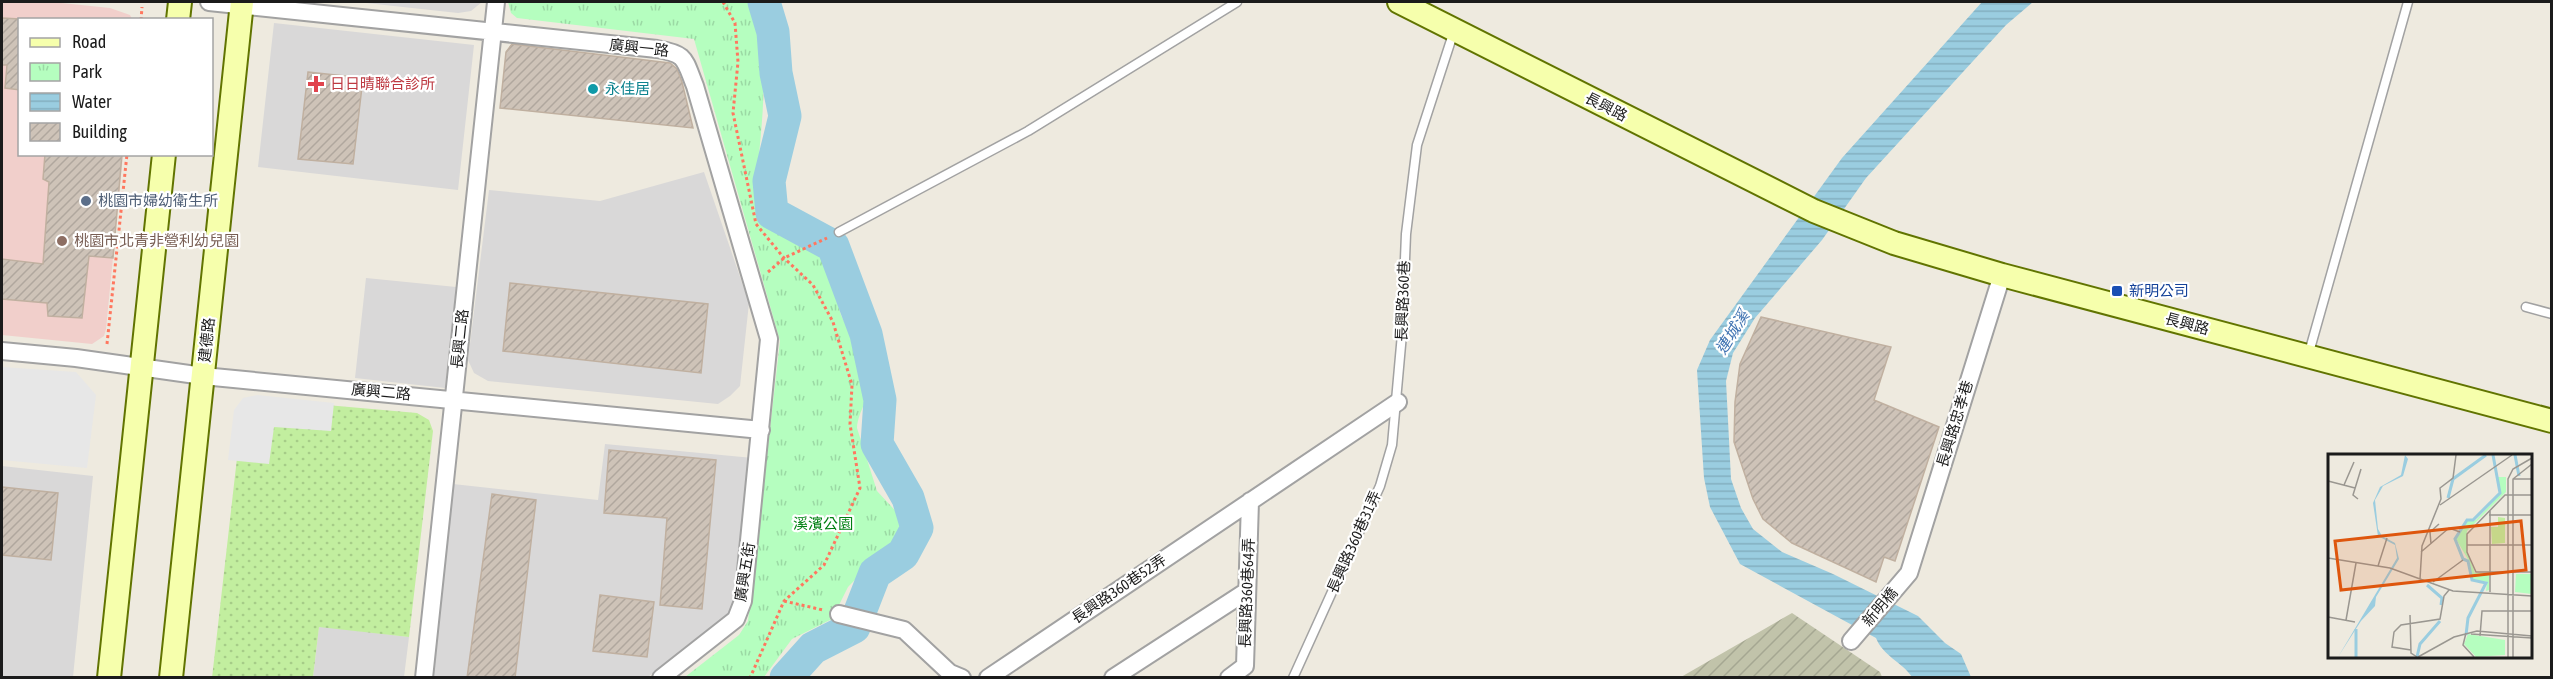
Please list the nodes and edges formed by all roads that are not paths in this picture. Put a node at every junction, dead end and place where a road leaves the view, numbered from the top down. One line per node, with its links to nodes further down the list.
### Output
1 (180, 2): 8 (street)
2 (209, 2): 7 (street, 廣興一路)
3 (496, 2): 10 (street, 長興二路)
4 (1237, 2): 12 (lane)
5 (1399, 2): 9 (street, 長興路)
6 (2408, 2): 17 (lane)
7 (242, 3): 10 (street, 廣興一路); 19 (street, 建德路)
8 (178, 18)
9 (1455, 29): 13 (street, 長興路); 21 (lane, 長興路360巷)
10 (494, 33): 20 (street, 長興二路); 23 (street, 廣興一路)
11 (164, 156): 18 (street)
12 (839, 232)
13 (2002, 275): 17 (street, 長興路); 25 (street, 長興路忠孝巷)
14 (2526, 307): 15 (lane)
15 (2552, 314)
16 (2, 351): 18 (street, 廣興二路)
17 (2308, 356): 22 (street, 長興路)
18 (142, 368): 19 (street, 廣興二路); 29 (street)
19 (203, 376): 20 (street, 廣興二路); 30 (street, 建德路)
20 (454, 400): 23 (street, 廣興二路); 31 (street, 長興二路)
21 (1398, 402): 24 (street); 37 (lane, 長興路360巷31弄)
22 (2552, 421)
23 (761, 430): 32 (street, 廣興五街)
24 (1250, 501): 26 (street, 長興路360巷64弄); 34 (street, 長興路360巷52弄)
25 (1909, 573): 28 (street, 新明橋)
26 (1247, 591): 35 (street); 36 (street, 長興路360巷64弄)
27 (839, 614): 33 (street)
28 (1851, 641)
29 (109, 678)
30 (171, 678)
31 (424, 678)
32 (661, 678)
33 (962, 678)
34 (988, 678)
35 (1113, 678)
36 (1229, 678)
37 (1293, 678)

